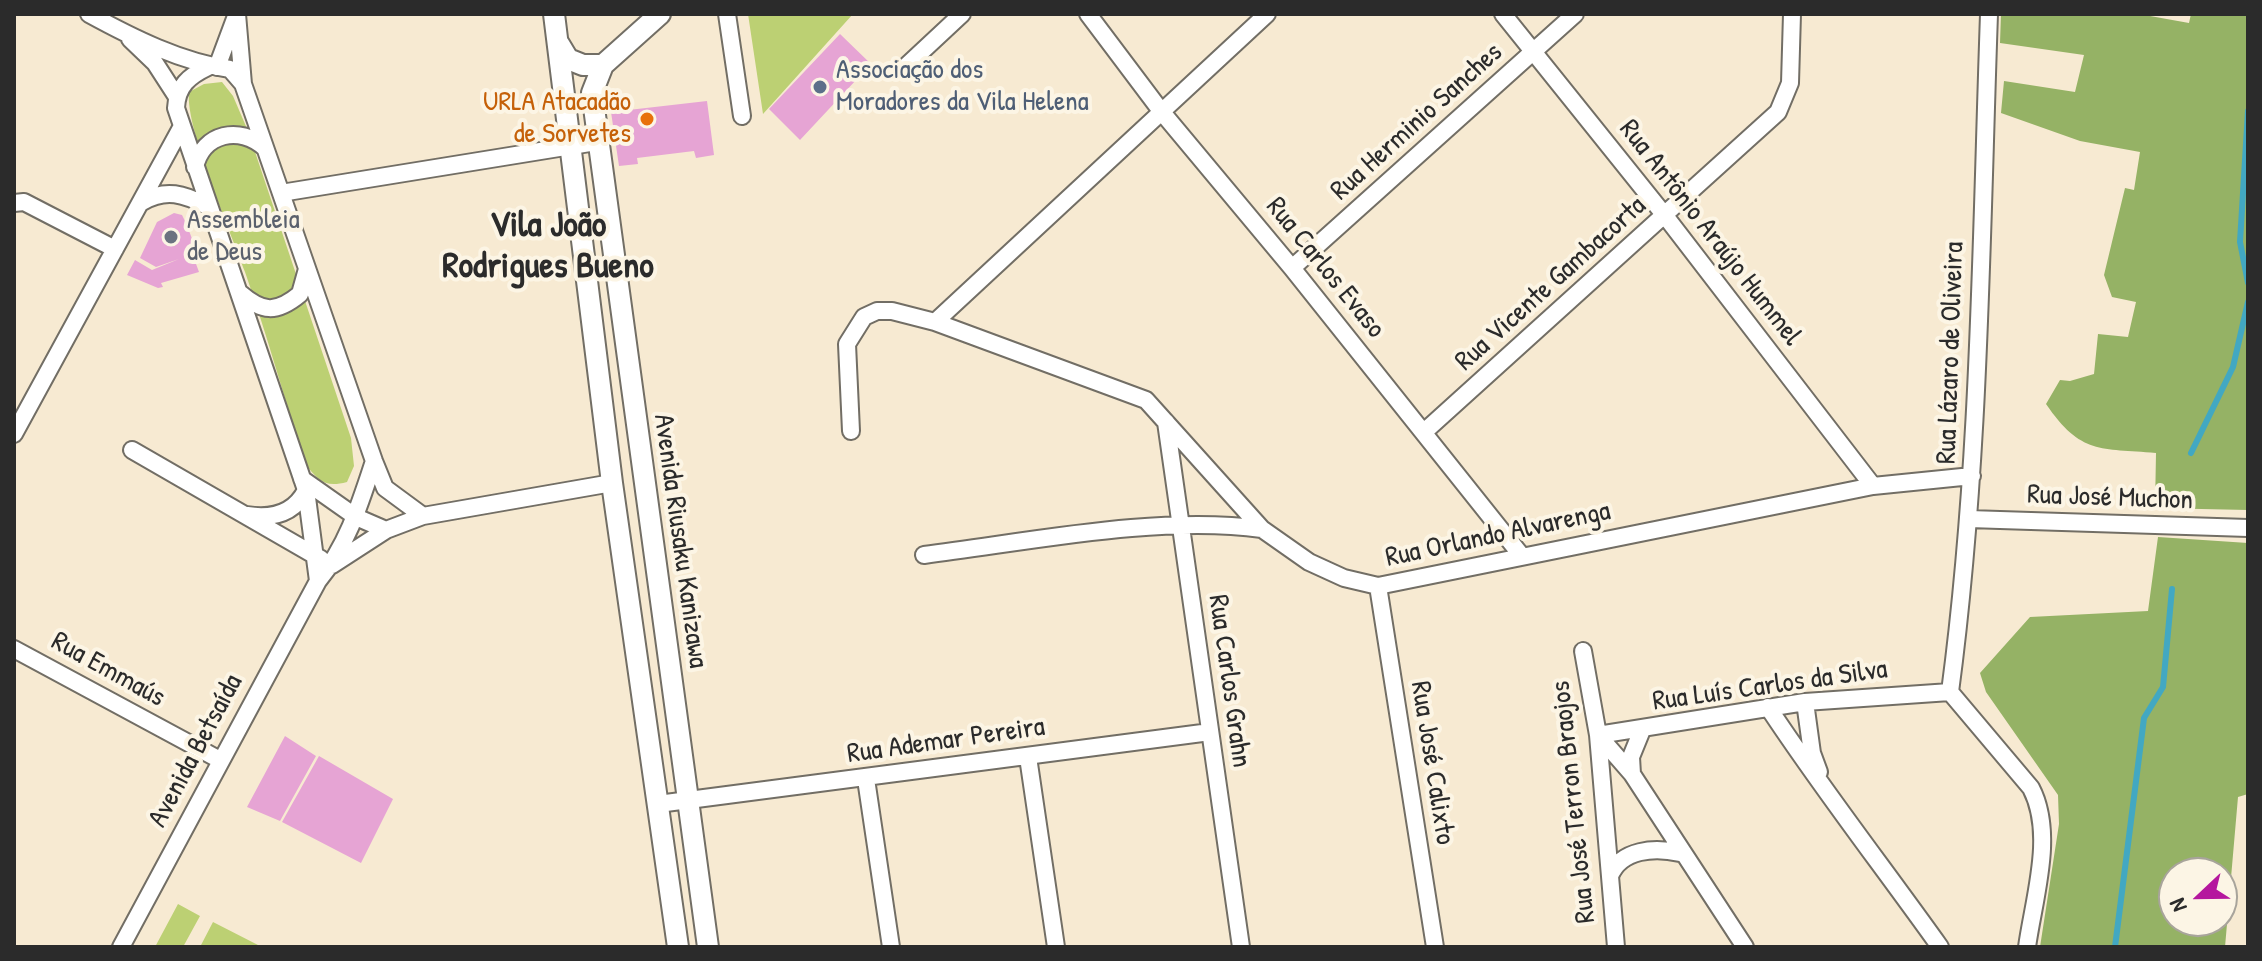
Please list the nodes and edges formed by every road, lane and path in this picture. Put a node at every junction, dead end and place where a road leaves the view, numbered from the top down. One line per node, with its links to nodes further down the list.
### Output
1 (89, 14): 13 (street)
2 (237, 14): 17 (street); 19 (street)
3 (554, 14): 14 (street)
4 (660, 14): 16 (street)
5 (727, 14): 22 (street)
6 (962, 14): 18 (street)
7 (1088, 14): 21 (street, Rua Carlos Evaso)
8 (1267, 14): 21 (street)
9 (1503, 14): 15 (street, Rua Antônio Araújo Hummel)
10 (1575, 14): 15 (street, Rua Herminio Sanches)
11 (1792, 14): 32 (street, Rua Vicente Gambacorta)
12 (1989, 14): 44 (street, Rua Lázaro de Oliveira)
13 (125, 34): 17 (street); 20 (street)
14 (559, 44): 16 (street); 25 (street)
15 (1533, 52): 32 (street, Rua Antônio Araújo Hummel); 35 (street, Rua Herminio Sanches)
16 (603, 65): 24 (street, Avenida Riusaku Kanizawa)
17 (212, 67): 19 (street); 20 (street)
18 (903, 69)
19 (243, 84): 26 (street)
20 (177, 97): 23 (street)
21 (1161, 111): 35 (street, Rua Carlos Evaso); 37 (street)
22 (742, 116)
23 (182, 126): 27 (street); 30 (street)
24 (596, 142): 25 (street); 74 (street, Avenida Riusaku Kanizawa)
25 (569, 146): 28 (street); 45 (street)
26 (266, 149): 27 (street); 28 (street)
27 (195, 169): 31 (street)
28 (281, 193): 34 (street)
29 (14, 203): 33 (street)
30 (140, 203): 31 (street); 33 (street)
31 (207, 206): 36 (street)
32 (1666, 217): 40 (street, Rua Vicente Gambacorta); 47 (street, Rua Antônio Araújo Hummel)
33 (115, 249): 41 (street)
34 (307, 268): 36 (street); 43 (street)
35 (1292, 268): 40 (street, Rua Carlos Evaso)
36 (238, 292): 46 (street)
37 (935, 322): 38 (street, Rua Orlando Alvarenga); 39 (street, Rua Orlando Alvarenga)
38 (1166, 421): 53 (street, Rua Carlos Grahn); 55 (street, Rua Orlando Alvarenga)
39 (851, 431)
40 (1424, 432): 58 (street, Rua Carlos Evaso)
41 (14, 434)
42 (132, 450): 49 (street)
43 (374, 461): 48 (street); 50 (street); 51 (street)
44 (1972, 476): 47 (street, Rua Orlando Alvarenga); 52 (street, Rua Lázaro de Oliveira)
45 (612, 483): 50 (street); 75 (street)
46 (304, 484): 48 (street); 49 (street); 59 (street)
47 (1873, 486): 58 (street, Rua Orlando Alvarenga)
48 (323, 494): 51 (street)
49 (237, 514): 59 (street)
50 (423, 516): 56 (street)
51 (356, 517): 56 (street); 59 (street)
52 (1969, 519): 54 (street, Rua José Muchon); 63 (street, Rua Lázaro de Oliveira)
53 (1181, 525): 55 (street); 57 (street); 67 (street, Rua Carlos Grahn)
54 (2248, 528)
55 (1262, 529): 60 (street, Rua Orlando Alvarenga)
56 (386, 530): 59 (street)
57 (924, 555)
58 (1521, 555): 60 (street, Rua Orlando Alvarenga)
59 (328, 559): 70 (street, Avenida Betsaída)
60 (1378, 586): 84 (street, Rua José Calixto)
61 (14, 649): 70 (street, Rua Emmaús)
62 (1583, 651): 68 (street, Rua José Terron Braojos)
63 (1950, 692): 64 (street, Rua Luís Carlos da Silva); 88 (street)
64 (1805, 702): 65 (street, Rua Luís Carlos da Silva); 73 (street)
65 (1768, 707): 66 (street, Rua Luís Carlos da Silva); 73 (street)
66 (1642, 730): 68 (street, Rua Luís Carlos da Silva); 71 (street)
67 (1210, 732): 69 (street, Rua Ademar Pereira); 83 (street, Rua Carlos Grahn)
68 (1598, 735): 71 (street); 77 (street, Rua José Terron Braojos)
69 (1028, 757): 72 (street, Rua Ademar Pereira); 82 (street)
70 (220, 760): 78 (street, Avenida Betsaída)
71 (1632, 774): 76 (street)
72 (866, 779): 74 (street, Rua Ademar Pereira); 81 (street)
73 (1829, 791): 87 (street)
74 (687, 799): 75 (street, Rua Ademar Pereira); 80 (street, Avenida Riusaku Kanizawa)
75 (658, 804): 79 (street)
76 (1680, 853): 77 (street); 86 (street)
77 (1610, 876): 85 (street, Rua José Terron Braojos)
78 (121, 947)
79 (678, 947)
80 (708, 947)
81 (891, 947)
82 (1056, 947)
83 (1241, 947)
84 (1435, 947)
85 (1616, 947)
86 (1745, 947)
87 (1940, 947)
88 (2027, 947)

